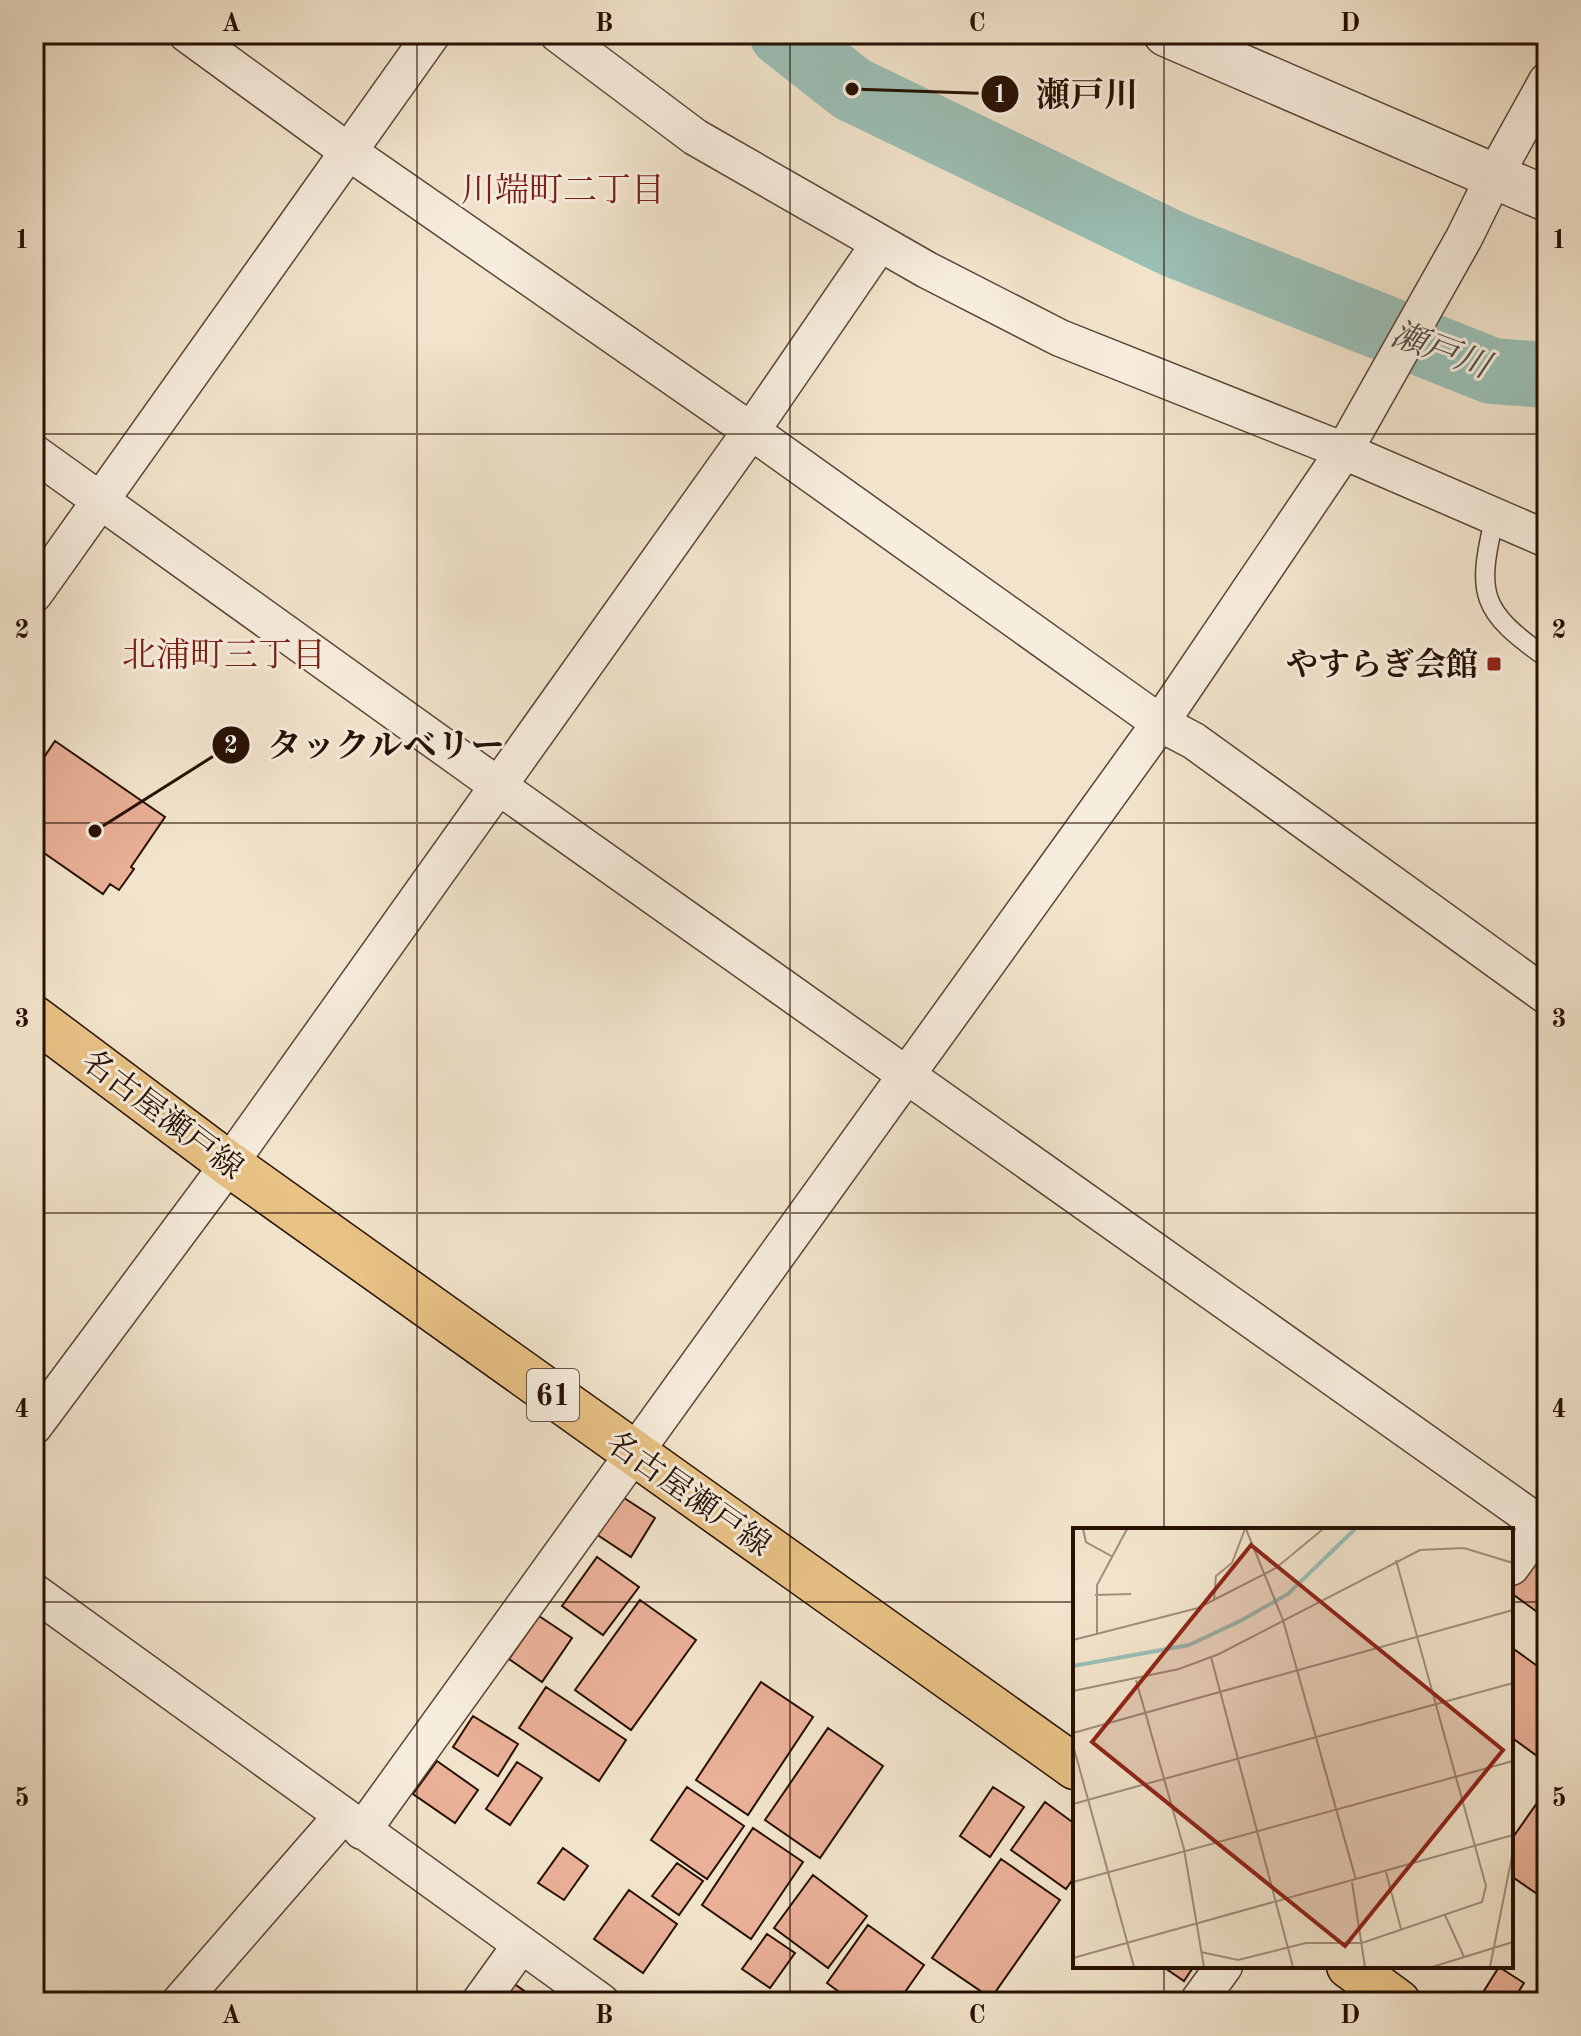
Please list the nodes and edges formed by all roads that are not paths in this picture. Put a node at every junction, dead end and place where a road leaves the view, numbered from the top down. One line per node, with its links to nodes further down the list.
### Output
1 (187, 34): 6 (street)
2 (432, 34): 6 (street)
3 (558, 34): 9 (street)
4 (1167, 34): 7 (street)
5 (1547, 81): 7 (street)
6 (349, 152): 10 (street); 13 (street)
7 (1495, 175): 8 (street); 11 (street)
8 (1547, 199)
9 (880, 243): 10 (street); 11 (street)
10 (751, 431): 18 (street); 19 (street)
11 (1352, 438): 14 (street); 18 (street)
12 (34, 453): 13 (street)
13 (99, 501): 16 (street); 19 (street)
14 (1495, 516): 15 (street); 17 (lane)
15 (1547, 539)
16 (34, 594)
17 (1547, 658)
18 (1160, 723): 20 (street); 22 (street)
19 (497, 785): 22 (street); 23 (street)
20 (1547, 996)
21 (34, 1018): 23 (main road, 名古屋瀬戸線 / 61)
22 (907, 1075): 25 (street); 26 (street)
23 (229, 1164): 24 (street); 25 (main road, 名古屋瀬戸線 / 61)
24 (34, 1426)
25 (635, 1454): 29 (main road, 名古屋瀬戸線 / 61); 30 (street)
26 (1545, 1524): 27 (street)
27 (1513, 1564)
28 (34, 1592): 30 (street)
29 (1073, 1766)
30 (352, 1823): 31 (street); 34 (street)
31 (521, 1945): 35 (street); 36 (street)
32 (1223, 1968): 37 (street)
33 (1352, 1968): 38 (main road)
34 (180, 2002)
35 (480, 2002)
36 (601, 2002)
37 (1198, 2002)
38 (1398, 2002)

